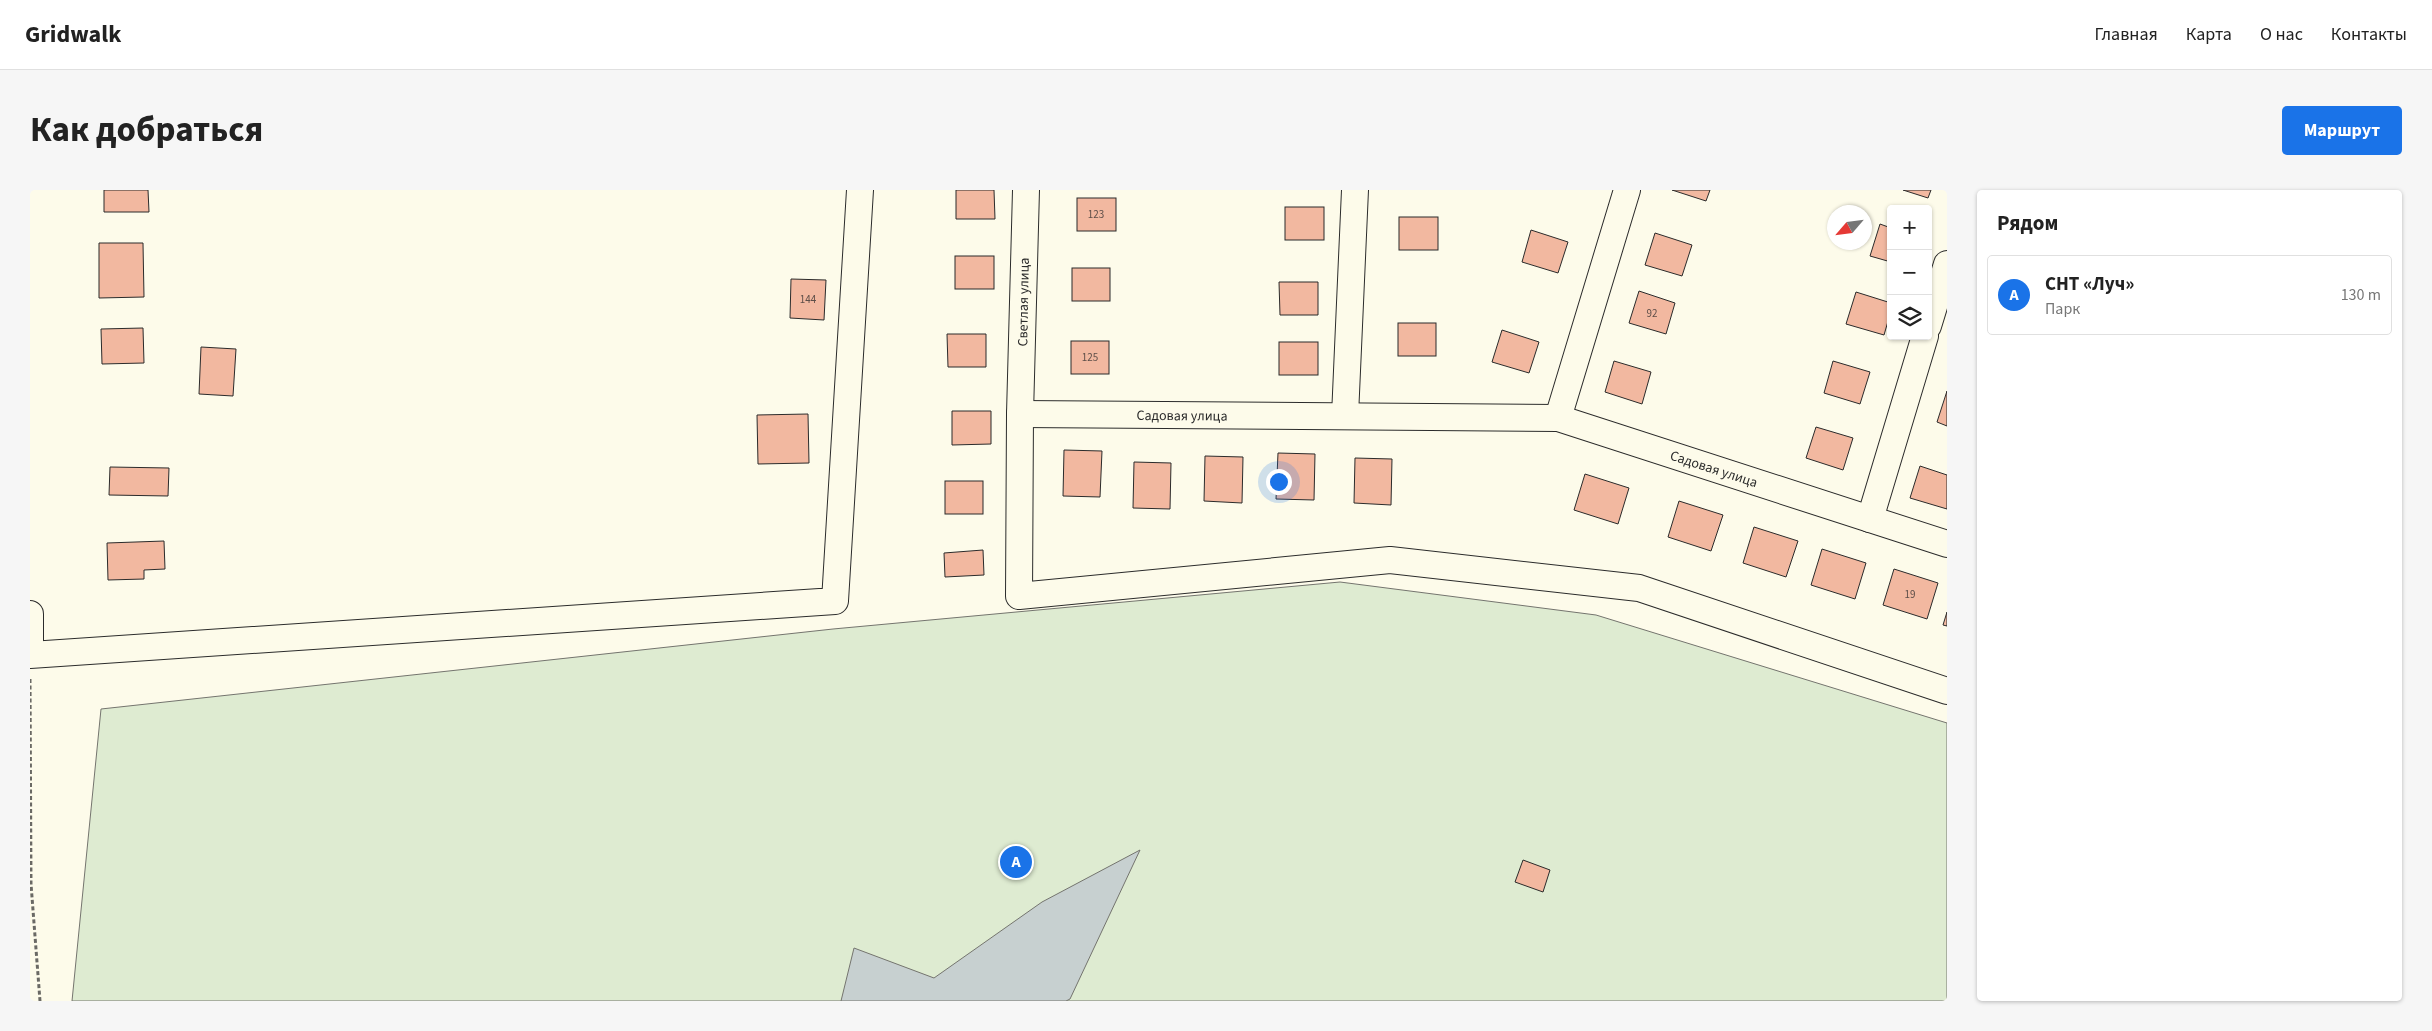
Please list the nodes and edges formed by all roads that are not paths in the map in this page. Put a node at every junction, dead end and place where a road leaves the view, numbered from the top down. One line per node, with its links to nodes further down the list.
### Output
1 (860, 190): 14 (street)
2 (1026, 190): 8 (street, Светлая улица)
3 (1356, 190): 9 (street)
4 (1627, 190): 10 (street)
5 (1947, 264): 6 (street)
6 (1932, 313)
7 (1924, 340): 11 (street)
8 (1020, 414): 9 (street, Садовая улица); 15 (street, Светлая улица)
9 (1345, 416): 10 (street, Садовая улица)
10 (1558, 418): 11 (street, Садовая улица)
11 (1870, 519): 12 (street, Садовая улица)
12 (1947, 544)
13 (30, 614): 14 (street)
14 (30, 656)
15 (1947, 691)

